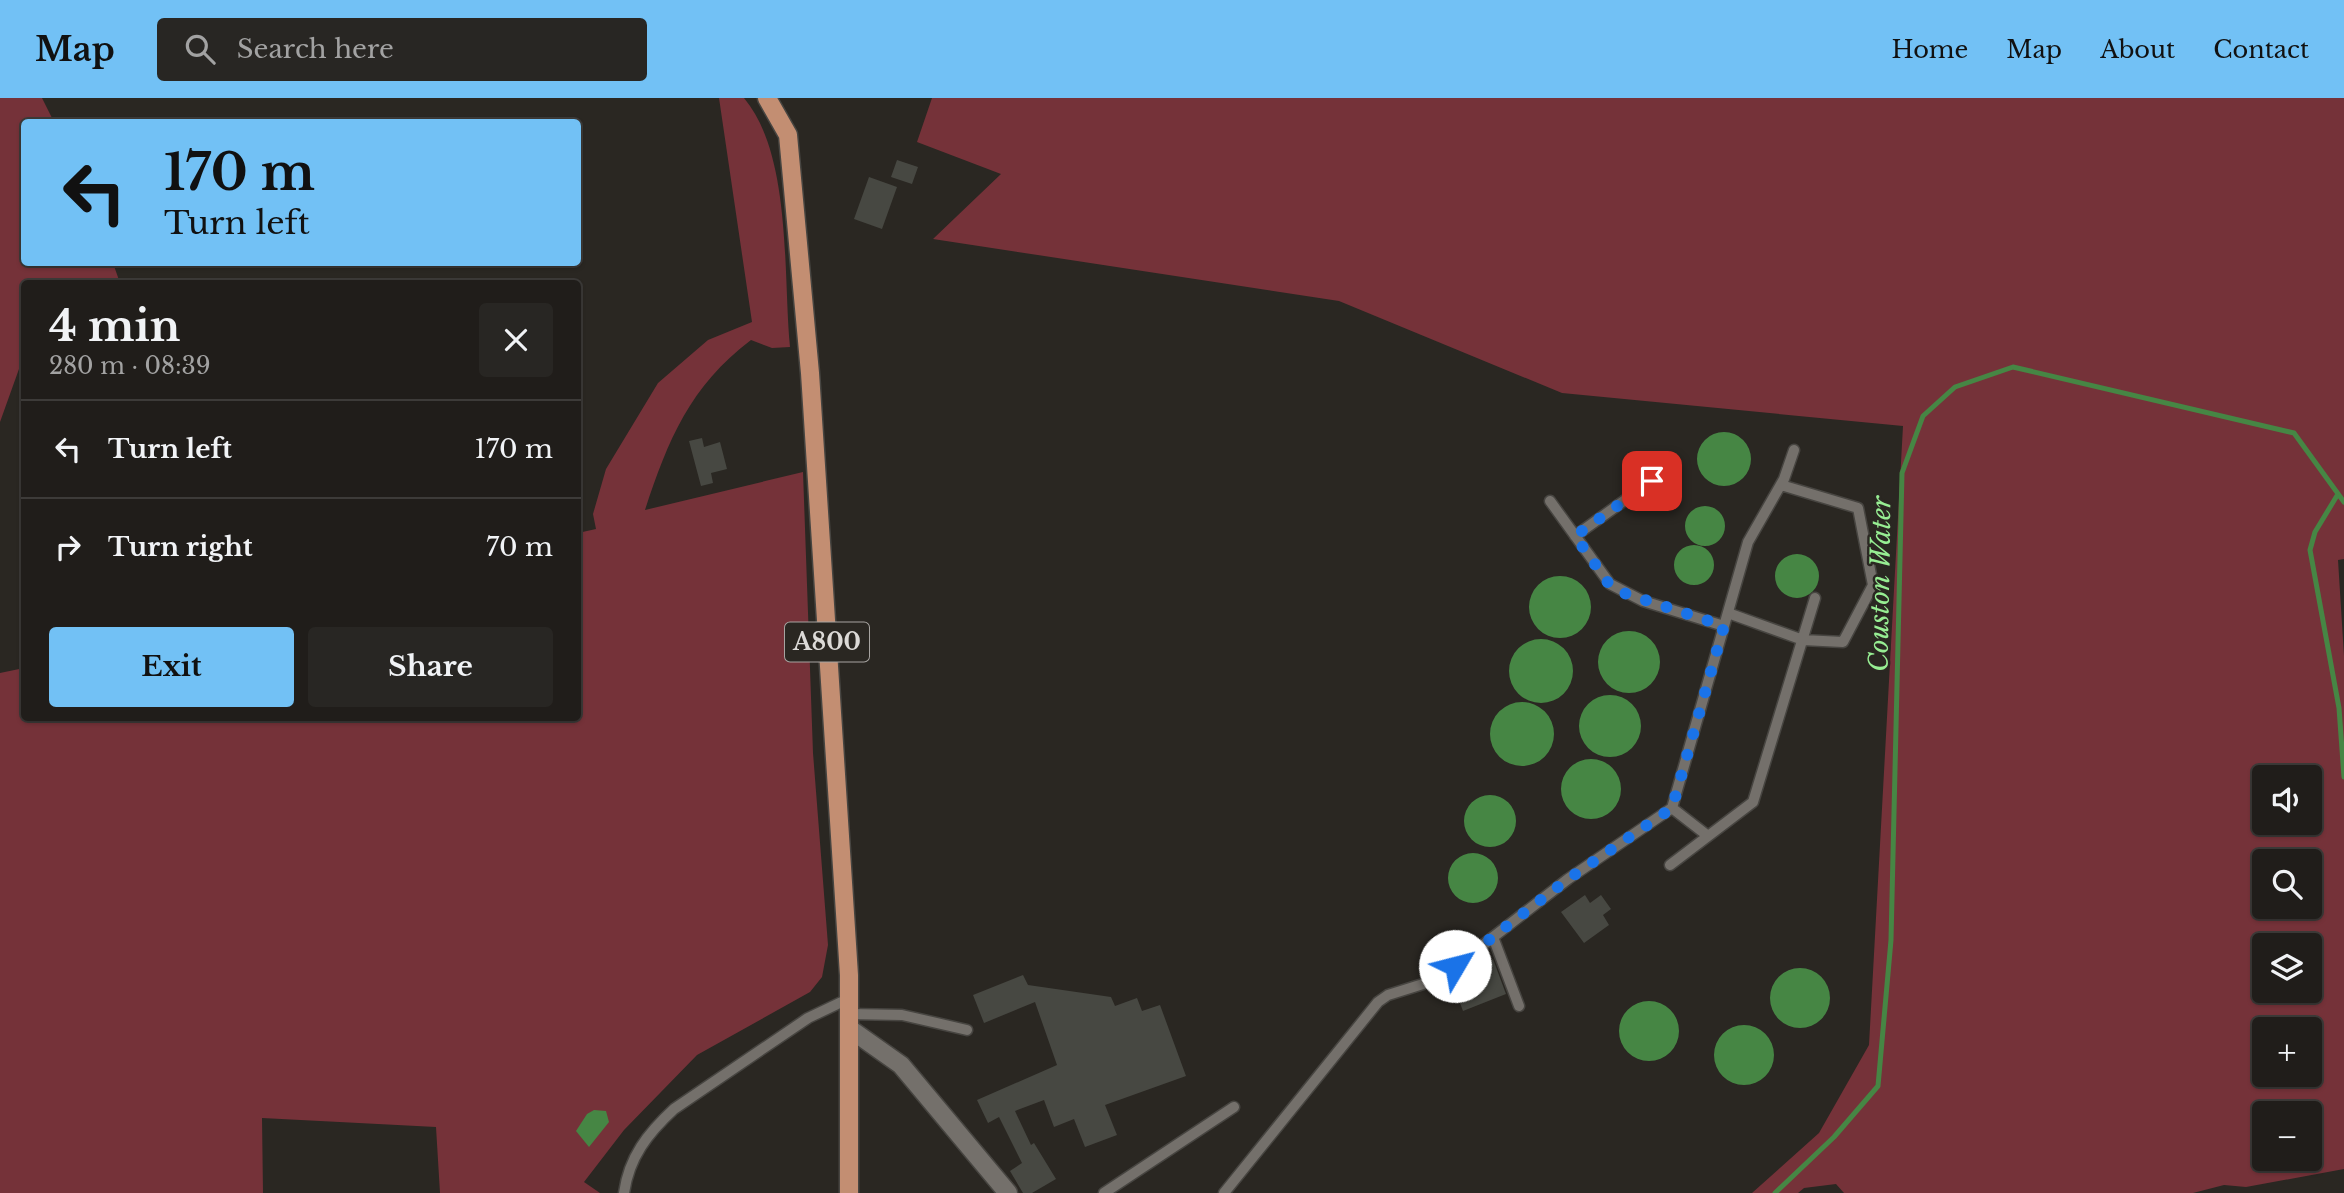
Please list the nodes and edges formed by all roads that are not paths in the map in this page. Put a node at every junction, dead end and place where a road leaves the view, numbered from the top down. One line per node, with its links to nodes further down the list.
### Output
1 (767, 98): 16 (main road, A800)
2 (1794, 450): 4 (lane)
3 (1671, 467): 6 (lane)
4 (1781, 485): 8 (lane); 10 (lane)
5 (1550, 501): 6 (lane)
6 (1575, 536): 9 (lane)
7 (1815, 598): 10 (lane)
8 (1728, 613): 9 (lane); 10 (lane)
9 (1724, 626): 11 (lane)
10 (1803, 640): 12 (lane)
11 (1672, 808): 12 (lane); 14 (lane)
12 (1708, 836): 13 (lane)
13 (1670, 865)
14 (1493, 937): 15 (lane); 23 (lane)
15 (1519, 1006)
16 (850, 1014): 17 (lane); 19 (lane); 20 (main road, A800); 21 (street)
17 (967, 1030)
18 (1234, 1107): 22 (lane)
19 (624, 1193)
20 (849, 1193)
21 (1008, 1193)
22 (1104, 1193)
23 (1224, 1193)

